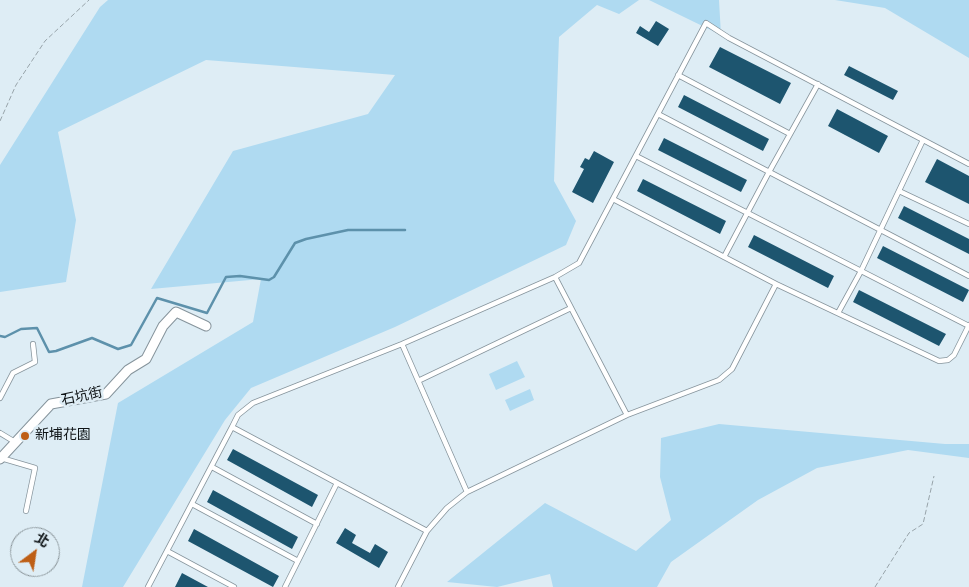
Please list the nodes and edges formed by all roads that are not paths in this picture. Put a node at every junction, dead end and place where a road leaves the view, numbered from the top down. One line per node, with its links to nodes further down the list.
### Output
1 (678, 75): 2 (lane); 3 (lane); 4 (lane)
2 (818, 84): 4 (lane); 5 (lane)
3 (658, 114): 6 (lane); 8 (lane)
4 (790, 134): 8 (lane)
5 (923, 140): 7 (lane); 9 (lane)
6 (636, 156): 10 (lane); 11 (lane)
7 (969, 164)
8 (769, 172): 11 (lane); 13 (lane)
9 (899, 191): 12 (lane); 13 (lane)
10 (613, 199): 14 (lane); 17 (lane)
11 (748, 213): 14 (lane); 15 (lane)
12 (969, 224)
13 (881, 230): 15 (lane); 16 (lane)
14 (724, 257): 18 (lane)
15 (861, 271): 20 (lane); 22 (lane)
16 (969, 276)
17 (555, 277): 19 (lane); 24 (lane)
18 (776, 284): 20 (lane); 27 (lane)
19 (571, 308): 25 (lane); 27 (lane)
20 (838, 313): 22 (lane)
21 (206, 326): 30 (street, 石坑街)
22 (969, 326)
23 (32, 344): 26 (lane)
24 (402, 344): 25 (lane); 28 (lane)
25 (418, 381): 34 (lane)
26 (0, 398)
27 (627, 415): 34 (lane)
28 (232, 427): 32 (lane); 33 (lane)
29 (0, 433): 30 (lane)
30 (15, 442): 31 (street, 石坑街)
31 (0, 459): 36 (lane)
32 (212, 467): 35 (lane); 37 (lane)
33 (337, 483): 37 (lane); 38 (lane)
34 (467, 492): 38 (lane)
35 (192, 504): 39 (lane); 40 (lane)
36 (26, 511)
37 (316, 524): 40 (lane)
38 (427, 531): 44 (lane)
39 (168, 551): 41 (lane); 42 (lane)
40 (298, 561): 43 (lane)
41 (148, 587)
42 (234, 587)
43 (285, 587)
44 (398, 587)

